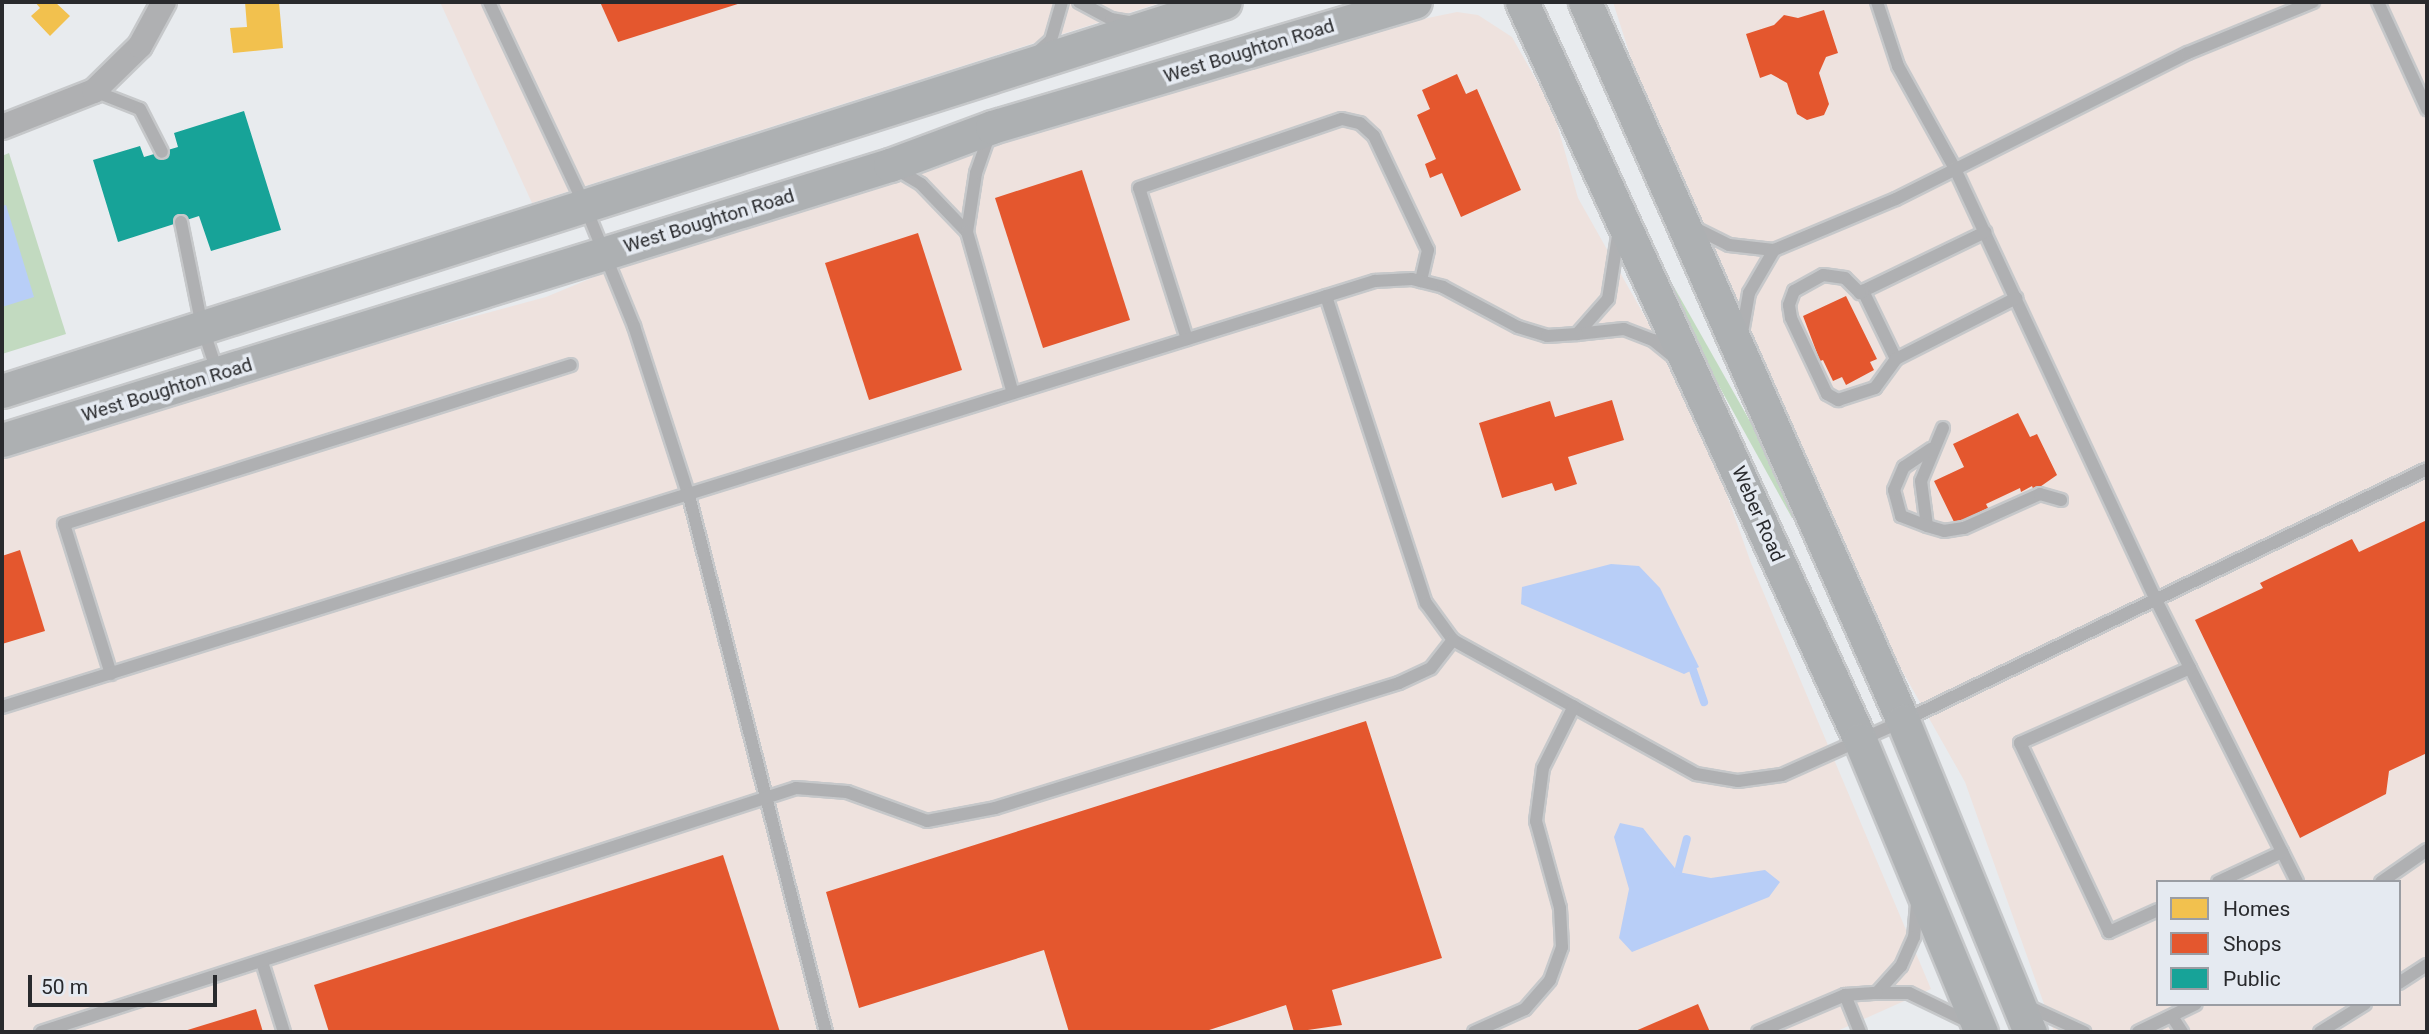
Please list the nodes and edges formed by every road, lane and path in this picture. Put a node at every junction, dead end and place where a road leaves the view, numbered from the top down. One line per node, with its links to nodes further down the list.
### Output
1 (164, 2): 14 (street)
2 (489, 2): 21 (lane)
3 (1062, 2): 13 (lane)
4 (1079, 2): 12 (lane)
5 (1225, 2): 12 (main road)
6 (1415, 2): 17 (main road, West Boughton Road)
7 (1522, 2): 22 (main road, Weber Road)
8 (1585, 2): 23 (main road)
9 (1877, 2): 20 (lane)
10 (2313, 2): 20 (lane)
11 (2378, 2): 15 (lane)
12 (1150, 26): 13 (main road)
13 (1016, 71): 21 (main road)
14 (94, 91): 16 (street); 18 (lane)
15 (2427, 109)
16 (2, 127)
17 (992, 127): 19 (main road, West Boughton Road); 25 (lane)
18 (162, 152)
19 (890, 165): 25 (lane); 28 (main road, West Boughton Road)
20 (1955, 169): 26 (lane); 27 (lane)
21 (585, 206): 28 (lane); 33 (main road)
22 (1618, 218): 34 (lane); 39 (main road, Weber Road)
23 (1681, 220): 27 (lane); 36 (main road)
24 (181, 222): 33 (lane)
25 (967, 232): 42 (lane)
26 (1985, 232): 30 (lane); 32 (lane)
27 (1774, 250): 36 (lane)
28 (604, 254): 40 (main road, West Boughton Road); 47 (lane)
29 (1422, 281): 31 (lane); 34 (lane); 35 (lane)
30 (1864, 291): 37 (lane); 37 (lane)
31 (1326, 296): 35 (lane); 51 (lane)
32 (2016, 298): 37 (lane); 50 (lane)
33 (202, 326): 40 (lane); 41 (main road)
34 (1577, 334): 39 (lane)
35 (1187, 339): 42 (lane)
36 (1740, 352): 56 (main road)
37 (1896, 359)
38 (571, 365): 53 (lane)
39 (1691, 371): 57 (main road, Weber Road)
40 (219, 376): 44 (main road, West Boughton Road)
41 (2, 391)
42 (1013, 393): 47 (lane)
43 (1943, 428): 45 (lane)
44 (2, 440)
45 (1932, 449): 49 (lane); 49 (lane)
46 (2427, 469): 50 (lane)
47 (689, 496): 53 (lane); 58 (lane)
48 (2061, 499): 49 (lane)
49 (1927, 526)
50 (2156, 600): 52 (lane); 56 (lane)
51 (1453, 640): 54 (lane); 58 (lane)
52 (2190, 668): 60 (lane); 65 (lane)
53 (111, 674): 55 (lane)
54 (1574, 706): 57 (lane); 79 (lane)
55 (2, 707)
56 (1903, 721): 57 (lane); 71 (main road)
57 (1860, 740): 64 (main road, Weber Road)
58 (767, 797): 66 (lane); 78 (lane)
59 (2427, 850): 63 (lane)
60 (2282, 852): 61 (lane); 62 (lane)
61 (2222, 880)
62 (2296, 880)
63 (2384, 880)
64 (1920, 883): 69 (lane); 75 (main road, Weber Road)
65 (2156, 911)
66 (262, 962): 76 (lane); 77 (lane)
67 (2427, 965): 68 (lane)
68 (2401, 982)
69 (1877, 993): 70 (lane); 75 (lane)
70 (1845, 995): 80 (lane); 81 (lane)
71 (2018, 1002): 82 (main road); 83 (lane)
72 (2193, 1006): 74 (lane)
73 (2362, 1006): 86 (lane)
74 (2173, 1018): 84 (lane); 85 (lane)
75 (1980, 1030)
76 (41, 1032)
77 (284, 1032)
78 (826, 1032)
79 (1474, 1032)
80 (1758, 1032)
81 (1860, 1032)
82 (2030, 1032)
83 (2084, 1032)
84 (2138, 1032)
85 (2182, 1032)
86 (2320, 1032)

